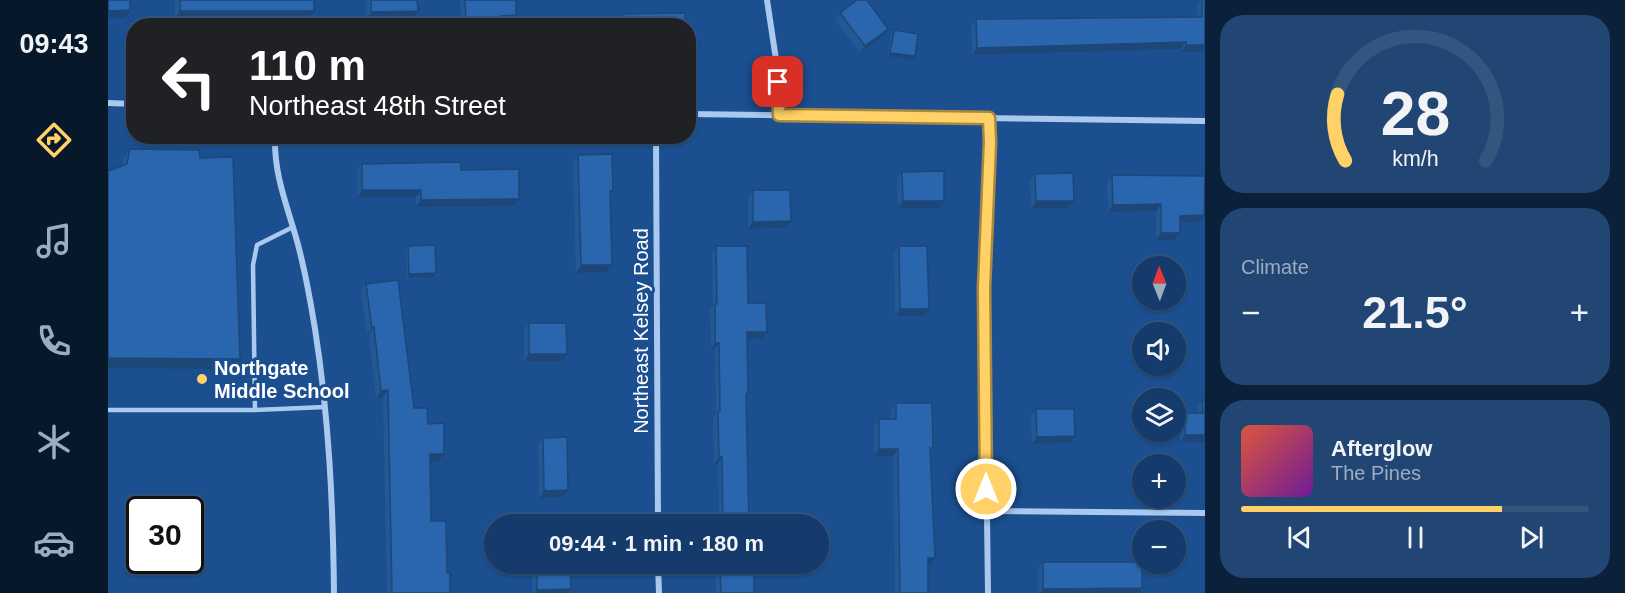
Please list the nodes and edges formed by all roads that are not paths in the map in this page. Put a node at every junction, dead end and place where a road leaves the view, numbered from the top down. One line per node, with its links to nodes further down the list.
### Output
1 (767, 0): 5 (street)
2 (108, 103): 3 (street)
3 (126, 104)
4 (696, 114): 5 (street)
5 (779, 115): 6 (street)
6 (989, 118): 7 (street); 14 (street)
7 (1205, 121)
8 (276, 144): 10 (street)
9 (656, 144): 16 (street, Northeast Kelsey Road)
10 (293, 227): 11 (street); 13 (lane)
11 (325, 406): 13 (lane); 18 (street)
12 (108, 410): 13 (lane)
13 (255, 410)
14 (987, 511): 15 (street); 20 (street)
15 (1205, 513)
16 (658, 514)
17 (658, 574): 19 (street)
18 (334, 593)
19 (658, 593)
20 (988, 593)

